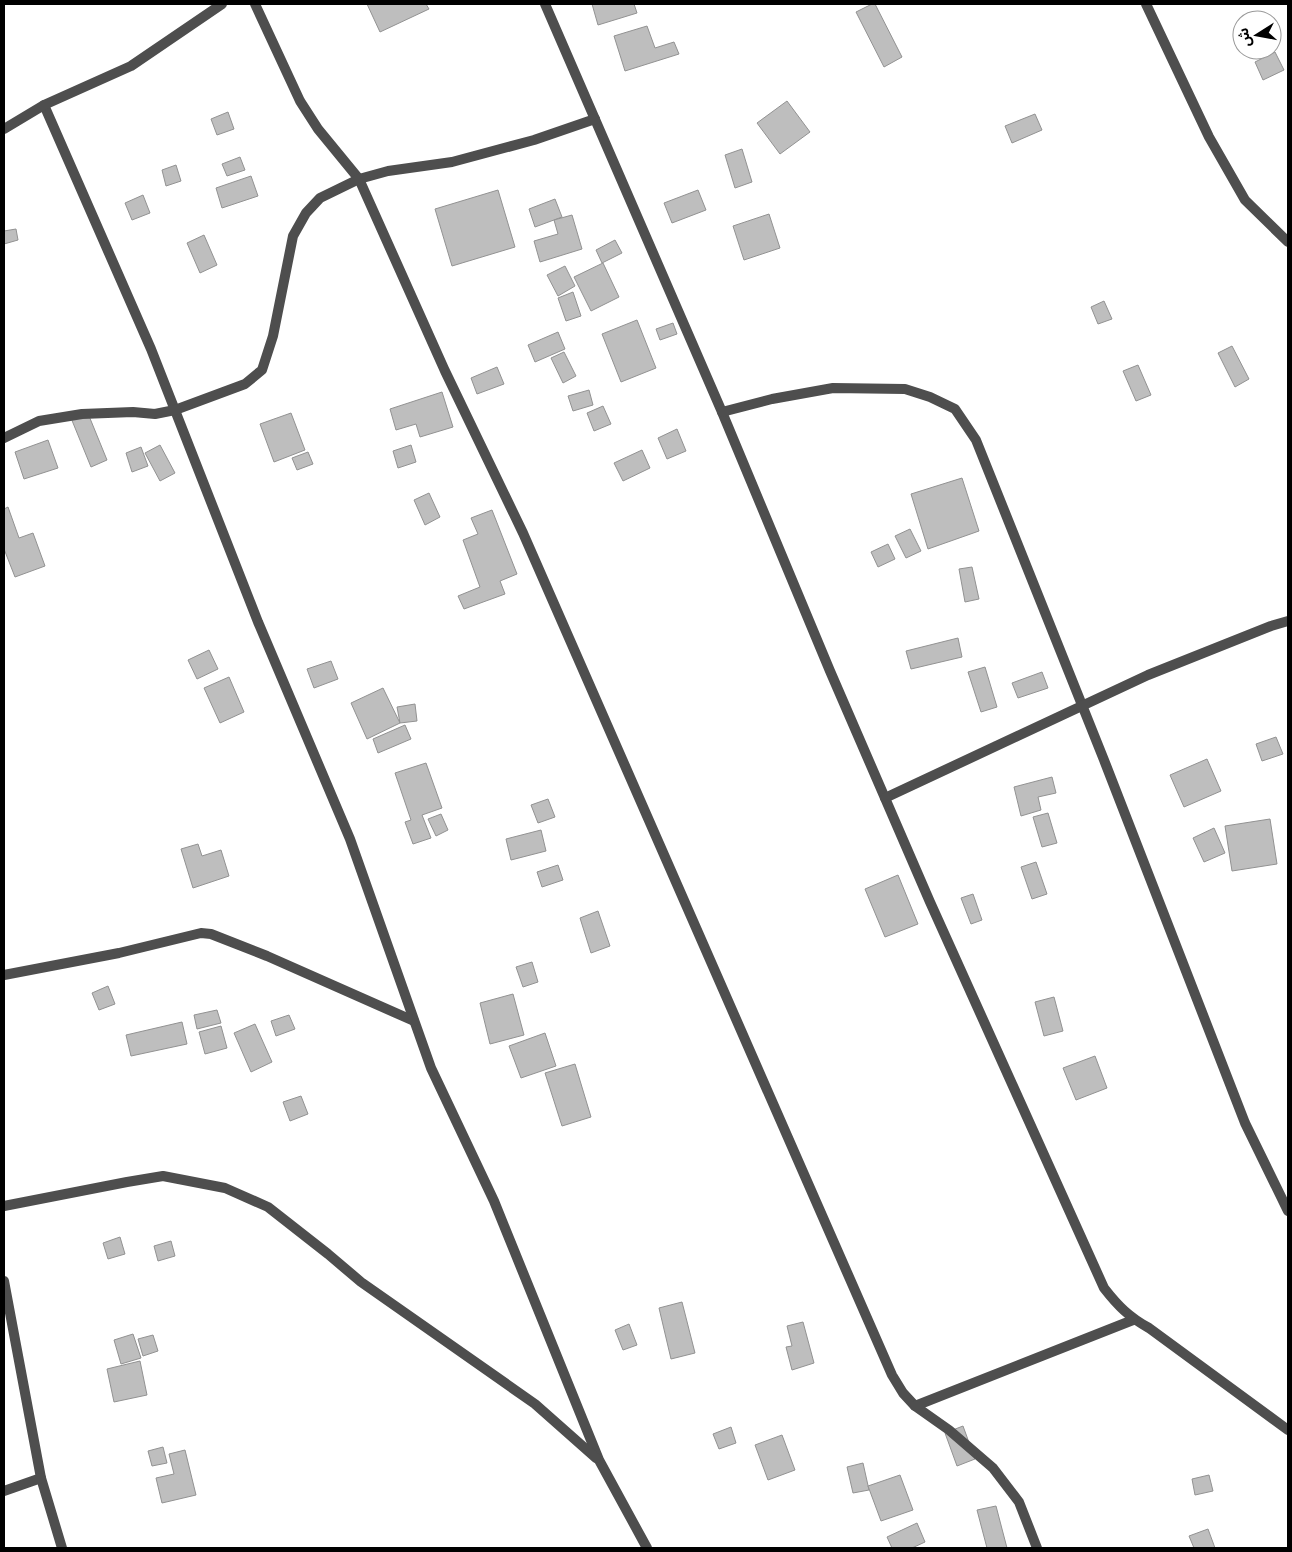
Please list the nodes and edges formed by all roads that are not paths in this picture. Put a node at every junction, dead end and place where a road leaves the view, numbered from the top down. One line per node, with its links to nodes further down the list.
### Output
1 (222, 4): 5 (street)
2 (255, 4): 8 (street)
3 (545, 4): 6 (street)
4 (1146, 4): 9 (street)
5 (44, 105): 7 (street); 10 (street)
6 (595, 119): 8 (street); 11 (street)
7 (4, 129)
8 (359, 179): 10 (street); 22 (street)
9 (1288, 242)
10 (175, 410): 12 (street); 17 (street)
11 (722, 412): 14 (street); 15 (street)
12 (4, 438)
13 (1288, 621): 14 (street)
14 (1082, 707): 15 (street); 19 (street)
15 (885, 798): 21 (street)
16 (4, 975): 17 (street)
17 (414, 1021): 24 (street)
18 (4, 1206): 24 (street)
19 (1288, 1211)
20 (4, 1281): 25 (street)
21 (1133, 1320): 22 (street); 23 (street)
22 (915, 1406): 29 (street)
23 (1288, 1430)
24 (599, 1460): 28 (street)
25 (41, 1478): 26 (street); 27 (street)
26 (4, 1492)
27 (62, 1548)
28 (647, 1548)
29 (1037, 1548)

